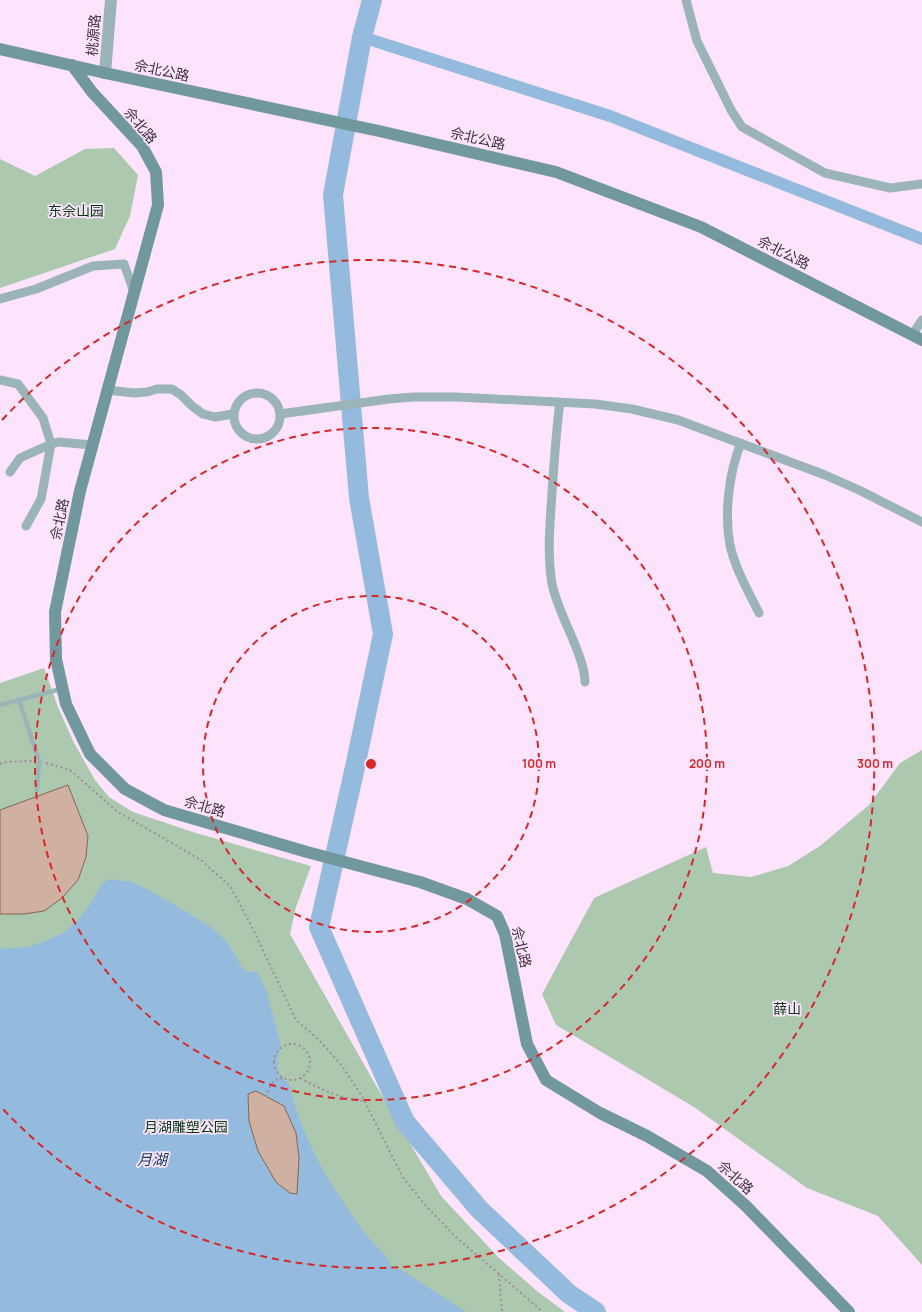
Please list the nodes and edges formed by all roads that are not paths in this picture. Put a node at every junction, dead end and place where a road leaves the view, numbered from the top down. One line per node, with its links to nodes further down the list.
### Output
1 (110, 0): 5 (street, 桃源路)
2 (686, 0): 6 (street)
3 (0, 49): 4 (main road, 佘北公路)
4 (72, 65): 5 (main road, 佘北公路); 7 (main road, 佘北路)
5 (105, 73): 10 (main road, 佘北公路)
6 (922, 184)
7 (134, 292): 8 (street); 12 (main road, 佘北路)
8 (0, 299)
9 (922, 320): 10 (street)
10 (917, 337)
11 (0, 380): 17 (street)
12 (107, 390): 14 (street); 18 (main road, 佘北路)
13 (560, 402): 15 (street); 16 (street); 23 (street)
14 (233, 414): 15 (street); 15 (street)
15 (280, 414)
16 (741, 443): 20 (street); 22 (street)
17 (51, 444): 18 (street); 19 (street); 21 (street)
18 (92, 445): 24 (main road, 佘北路)
19 (10, 472)
20 (918, 520)
21 (26, 526)
22 (759, 612)
23 (585, 682)
24 (63, 689): 25 (lane); 28 (main road, 佘北路)
25 (19, 700): 26 (lane); 27 (lane)
26 (0, 705)
27 (38, 790)
28 (849, 1312)

